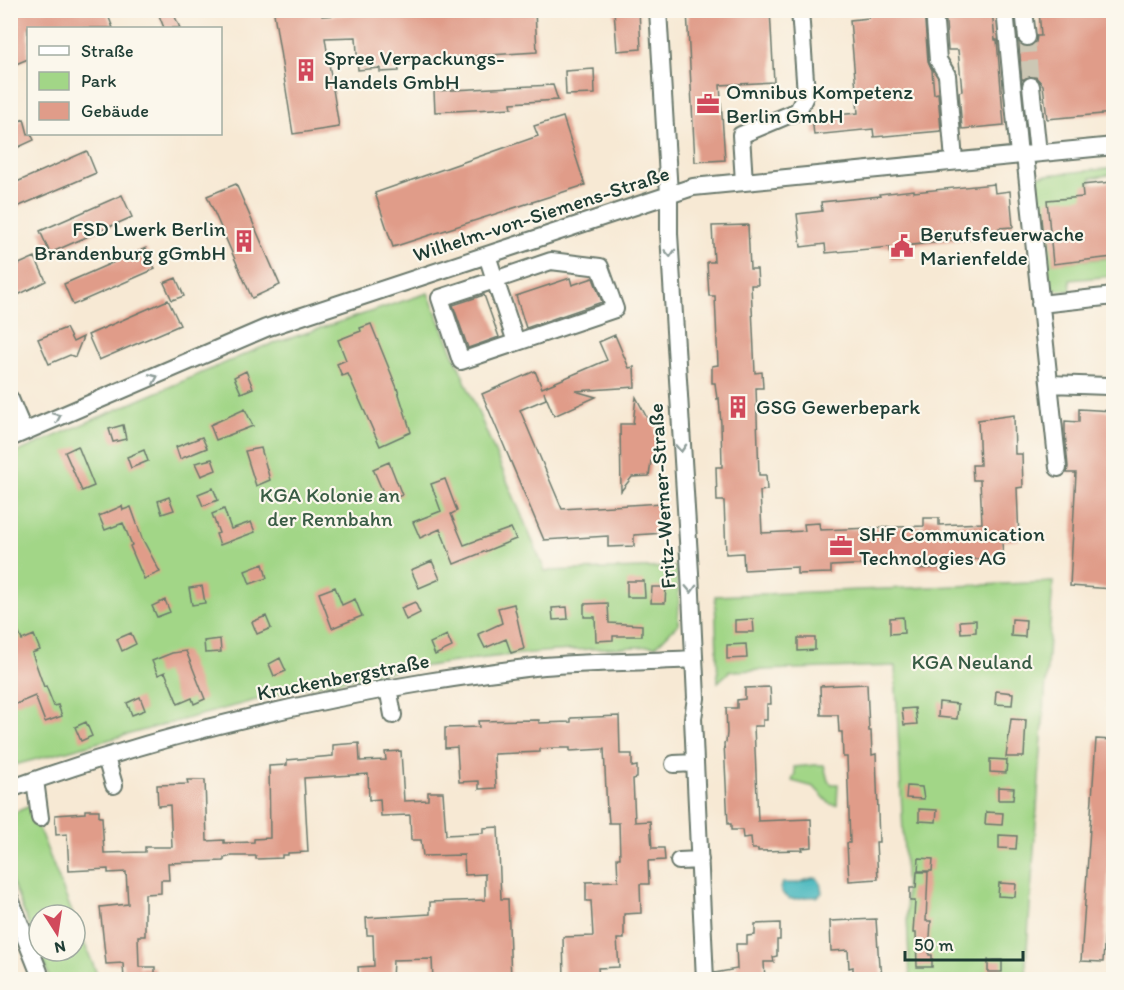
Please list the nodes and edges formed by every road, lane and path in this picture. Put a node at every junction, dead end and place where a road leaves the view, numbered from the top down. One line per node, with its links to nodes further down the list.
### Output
1 (658, 10): 12 (street, Fritz-Werner-Straße)
2 (800, 10): 11 (street)
3 (934, 10): 10 (street)
4 (1005, 10): 9 (street)
5 (1024, 10): 6 (street)
6 (1027, 37)
7 (1031, 86): 9 (street)
8 (1113, 146): 9 (street, Wilhelm-von-Siemens-Straße)
9 (1027, 154): 10 (street, Wilhelm-von-Siemens-Straße); 16 (street)
10 (954, 161): 11 (street, Wilhelm-von-Siemens-Straße)
11 (744, 182): 12 (street, Wilhelm-von-Siemens-Straße)
12 (669, 194): 13 (street, Wilhelm-von-Siemens-Straße); 23 (street, Fritz-Werner-Straße, one-way to 23)
13 (487, 255): 14 (street); 21 (street, Wilhelm-von-Siemens-Straße, one-way to 13)
14 (495, 280): 17 (street); 17 (street); 17 (street)
15 (1113, 296): 16 (street)
16 (1041, 303): 18 (street)
17 (516, 342)
18 (1050, 384): 19 (street); 22 (street)
19 (1108, 386)
20 (10, 399): 21 (street)
21 (17, 435)
22 (1058, 468)
23 (693, 659): 24 (street, Kruckenbergstraße); 27 (street, Fritz-Werner-Straße)
24 (388, 688): 25 (street); 26 (street, Kruckenbergstraße)
25 (393, 715)
26 (105, 758): 29 (street, Kruckenbergstraße); 30 (street)
27 (695, 763): 28 (street); 33 (street, Fritz-Werner-Straße)
28 (674, 764)
29 (35, 780): 31 (street, Kruckenbergstraße); 32 (street)
30 (114, 785)
31 (10, 789)
32 (40, 818)
33 (700, 860): 34 (street); 37 (street, Fritz-Werner-Straße)
34 (679, 861)
35 (10, 899): 36 (street)
36 (38, 980)
37 (705, 980)

